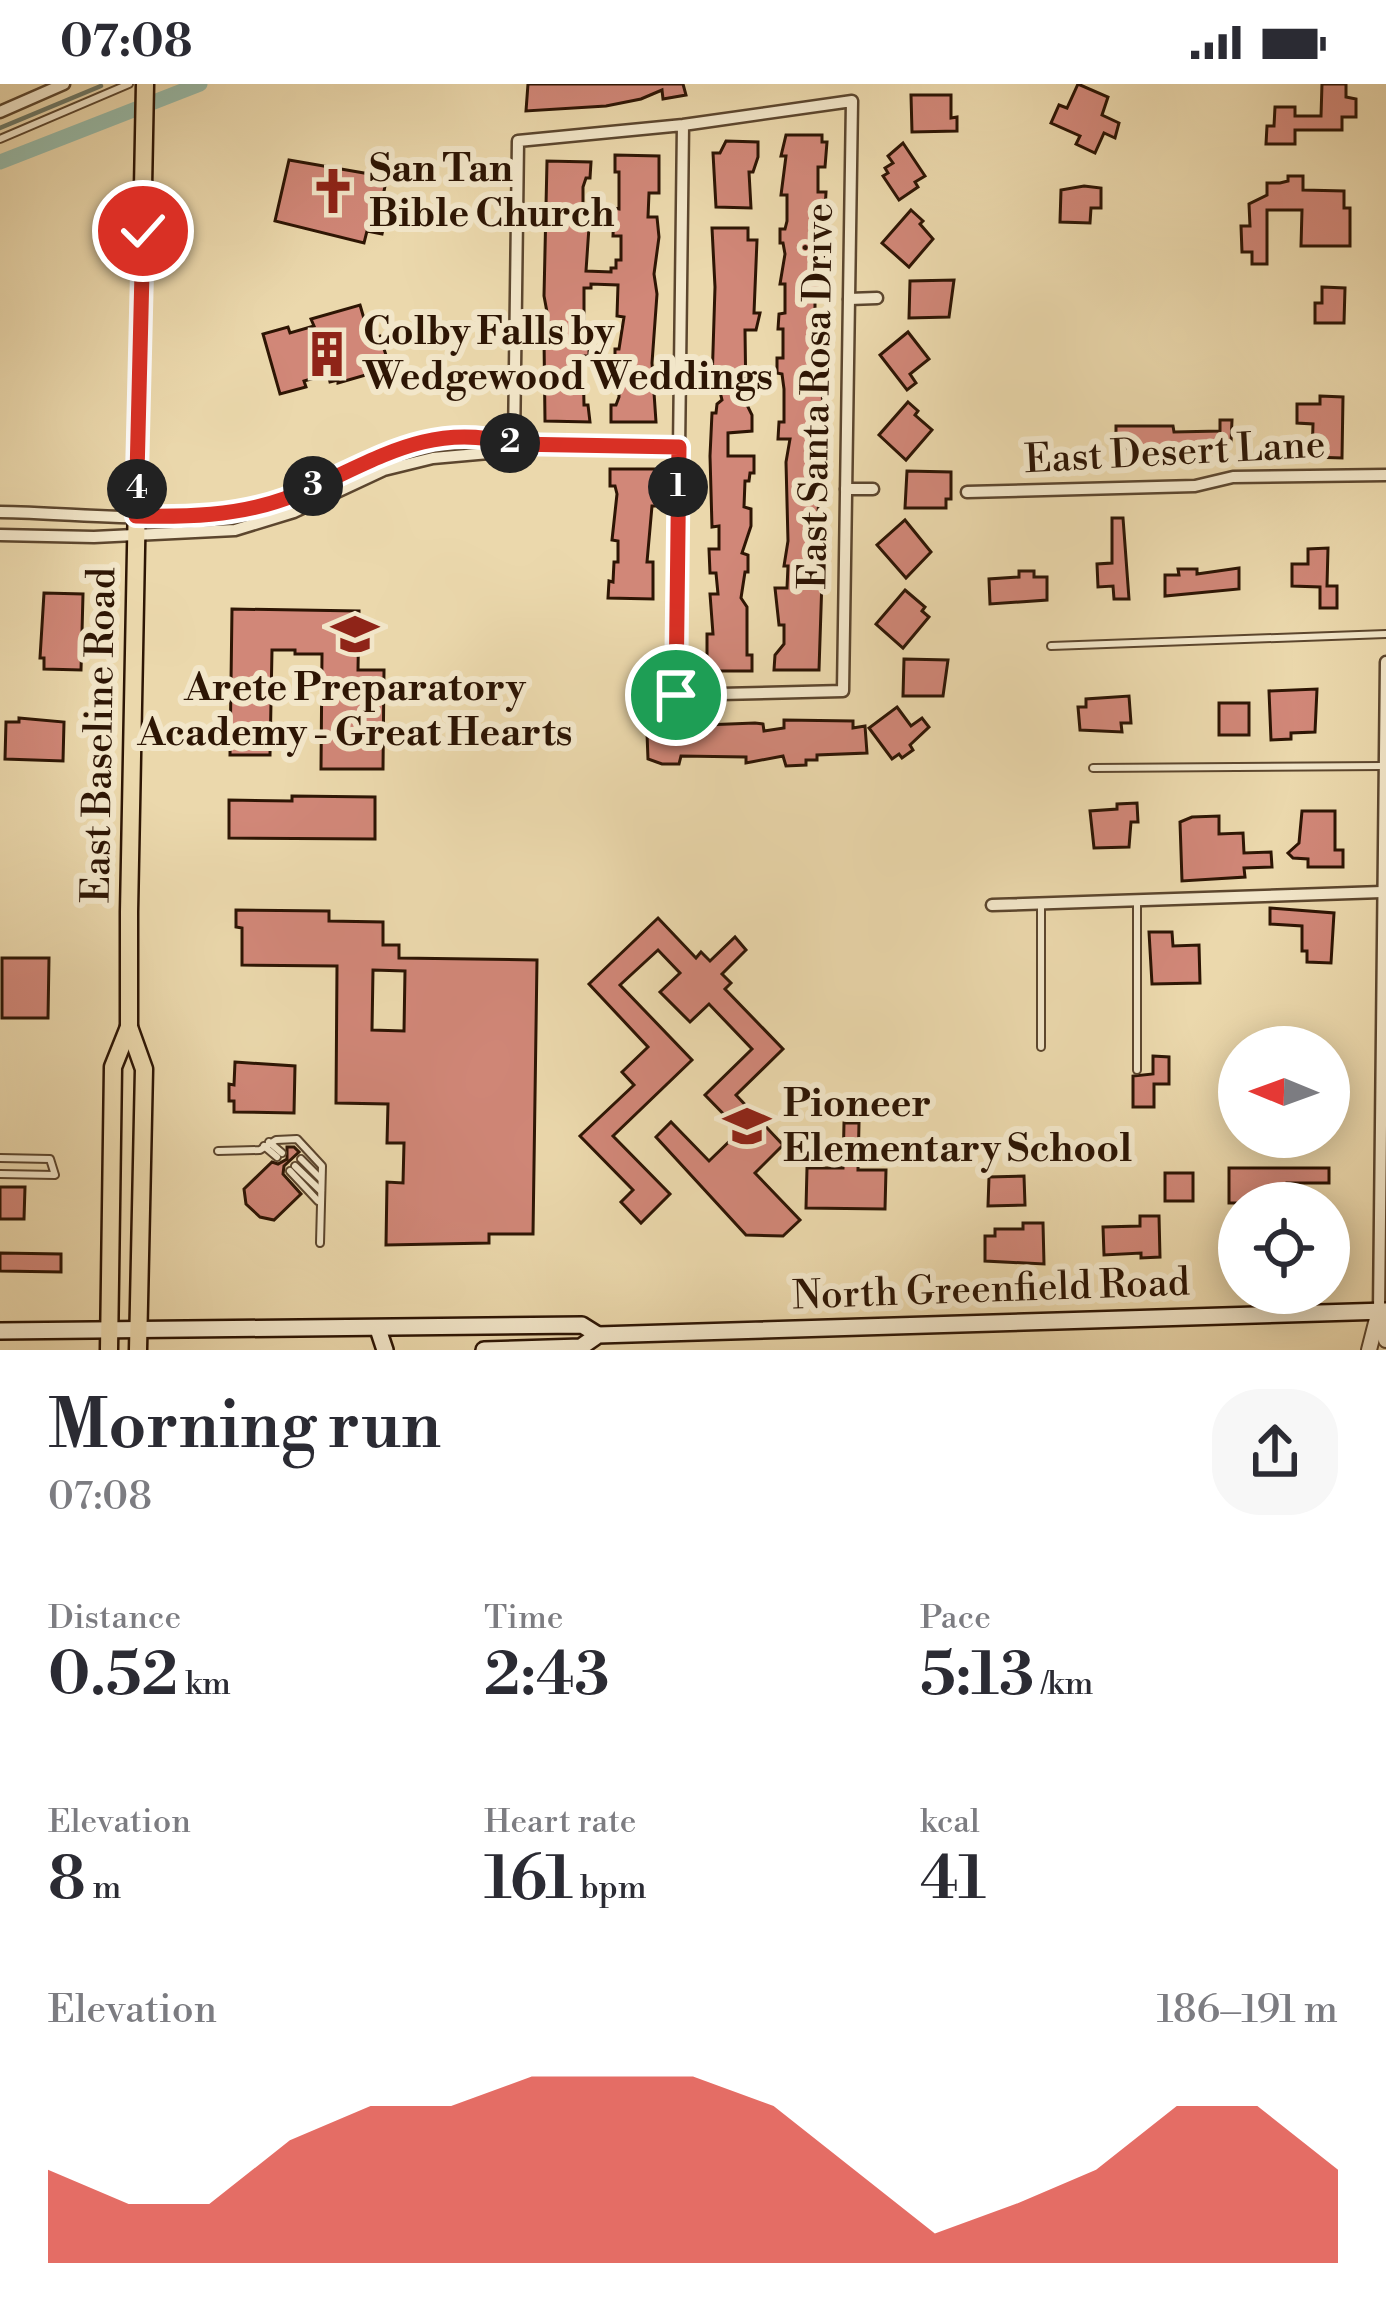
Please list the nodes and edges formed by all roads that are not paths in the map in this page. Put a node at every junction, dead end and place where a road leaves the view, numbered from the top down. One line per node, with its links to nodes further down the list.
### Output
1 (64, 84): 4 (street)
2 (129, 84): 6 (lane)
3 (146, 84): 18 (main road, East Baseline Road)
4 (0, 112)
5 (682, 125): 8 (street, East Santa Rosa Drive); 9 (street); 10 (street)
6 (0, 139)
7 (877, 298): 8 (street)
8 (849, 299): 12 (street, East Santa Rosa Drive)
9 (514, 444): 10 (street); 15 (street); 17 (street)
10 (679, 447): 12 (street, East Santa Rosa Drive)
11 (1386, 475): 14 (street, East Desert Lane)
12 (846, 489): 13 (street)
13 (873, 489)
14 (968, 492)
15 (268, 504): 17 (lane); 18 (street)
16 (0, 512): 18 (street)
17 (272, 520): 18 (street)
18 (136, 525): 19 (street); 31 (main road, East Baseline Road)
19 (0, 535)
20 (1386, 634): 21 (lane)
21 (1051, 646)
22 (1386, 662): 23 (street)
23 (1385, 766): 24 (lane); 25 (street)
24 (1093, 768)
25 (1385, 777): 26 (street)
26 (1382, 892): 27 (street); 30 (street)
27 (1137, 900): 28 (street); 33 (lane)
28 (1041, 903): 29 (street); 32 (lane)
29 (992, 905)
30 (1383, 1000): 44 (street)
31 (129, 1027): 46 (main road, East Baseline Road); 47 (main road, East Baseline Road)
32 (1041, 1047)
33 (1137, 1070)
34 (280, 1140): 35 (lane); 35 (lane); 40 (lane)
35 (267, 1144): 36 (lane)
36 (218, 1151)
37 (0, 1158): 39 (lane)
38 (295, 1165): 40 (lane); 41 (lane); 42 (lane)
39 (0, 1174)
40 (321, 1179): 41 (lane)
41 (321, 1191): 42 (lane)
42 (321, 1204): 43 (lane)
43 (320, 1243)
44 (1382, 1311): 50 (main road, North Greenfield Road); 51 (street); 57 (street)
45 (491, 1327): 48 (main road, North Greenfield Road); 50 (main road, North Greenfield Road); 52 (main road)
46 (110, 1329): 47 (main road, North Greenfield Road); 49 (main road, North Greenfield Road); 53 (main road, East Baseline Road)
47 (139, 1329): 48 (main road, North Greenfield Road); 54 (main road, East Baseline Road)
48 (377, 1329): 55 (main road)
49 (0, 1331)
50 (598, 1335): 52 (main road, North Greenfield Road)
51 (1386, 1340)
52 (502, 1349): 56 (main road, North Greenfield Road)
53 (109, 1350)
54 (138, 1350)
55 (385, 1350)
56 (484, 1350)
57 (1370, 1350)

